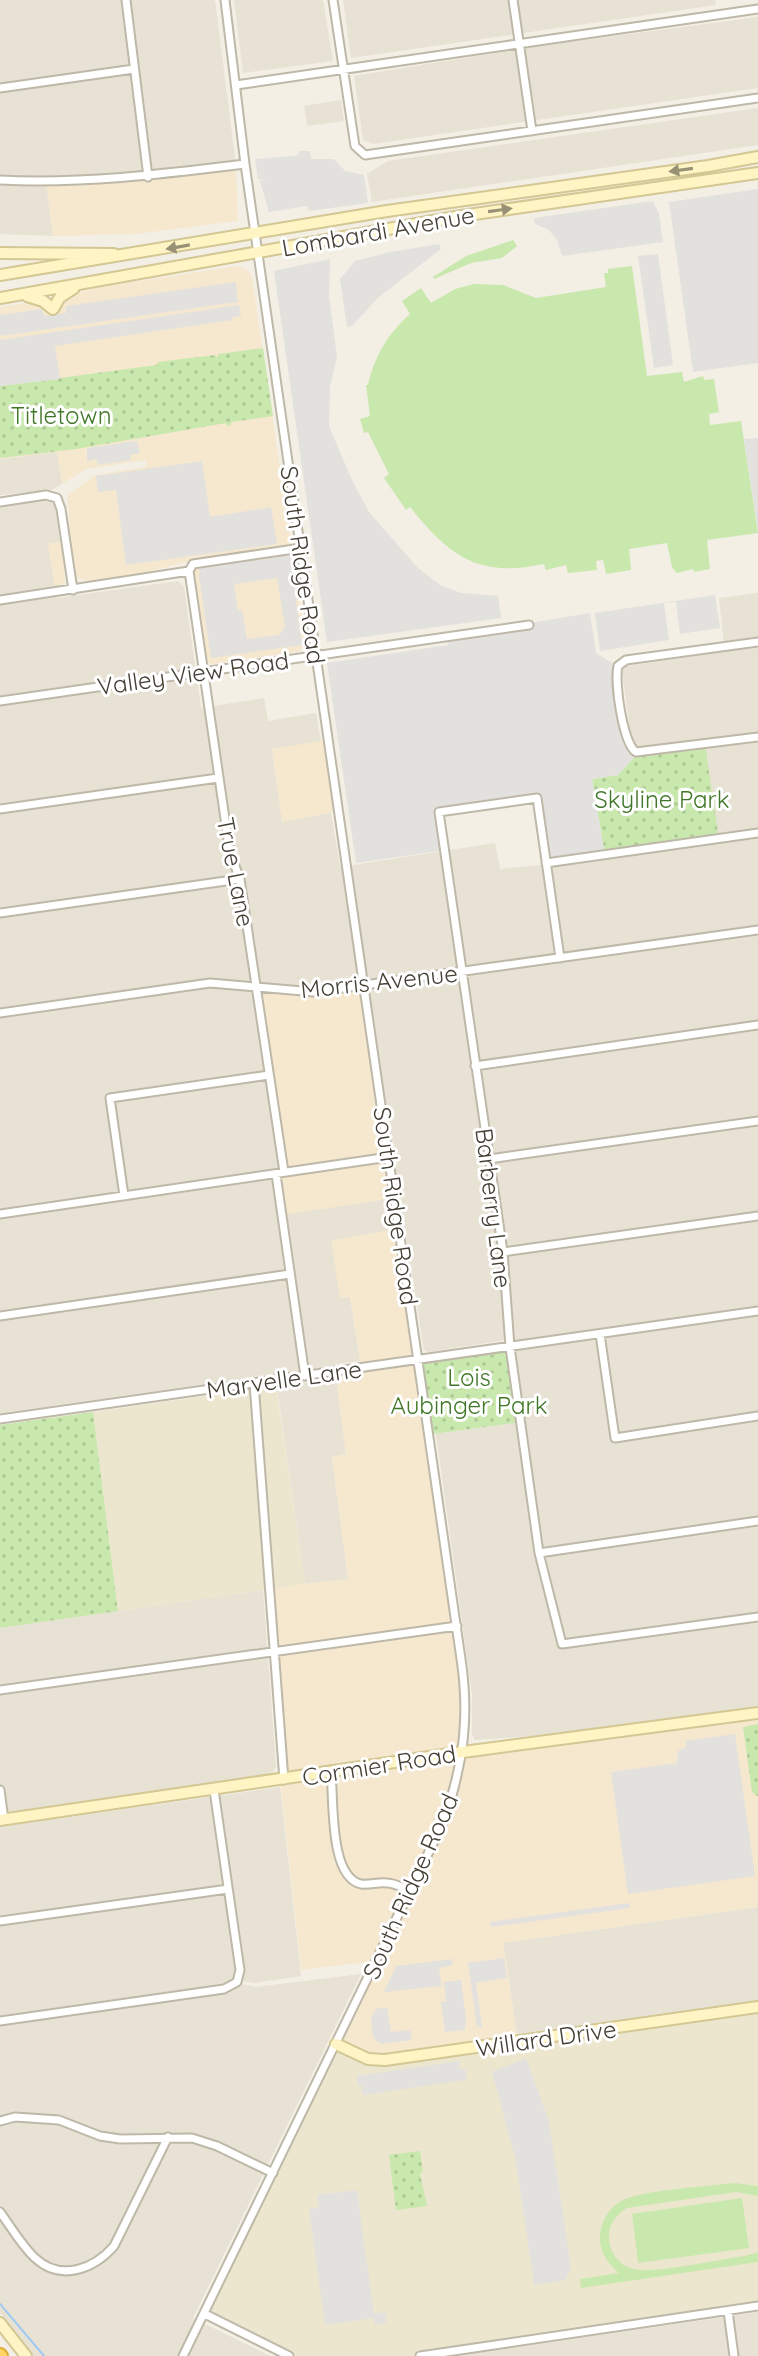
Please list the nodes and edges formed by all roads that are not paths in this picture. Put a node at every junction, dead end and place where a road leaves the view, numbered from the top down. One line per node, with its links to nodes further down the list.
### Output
1 (126, 0): 7 (street)
2 (225, 0): 9 (street, South Ridge Road)
3 (333, 0): 8 (street)
4 (513, 0): 6 (street)
5 (758, 9): 6 (street)
6 (520, 44): 8 (street); 12 (street)
7 (134, 69): 10 (street); 16 (street)
8 (343, 69): 9 (street); 12 (street)
9 (236, 85): 14 (street, South Ridge Road)
10 (0, 88)
11 (758, 98): 12 (street)
12 (532, 131)
13 (758, 157): 18 (main road, Lombardi Avenue, one-way to 18)
14 (245, 164): 16 (street); 18 (street, South Ridge Road)
15 (758, 173): 19 (main road, Lombardi Avenue, one-way to 15)
16 (148, 177): 17 (street)
17 (0, 180)
18 (255, 234): 19 (street, South Ridge Road); 21 (main road, Lombardi Avenue, one-way to 21)
19 (258, 252): 23 (main road, Lombardi Avenue); 27 (street, South Ridge Road)
20 (0, 253): 21 (main road)
21 (125, 257): 22 (main road, Lombardi Avenue)
22 (0, 275)
23 (79, 285): 24 (main road, Lombardi Avenue); 24 (main road)
24 (23, 295): 25 (main road, Lombardi Avenue)
25 (0, 298)
26 (0, 502): 29 (street)
27 (301, 548): 28 (street); 33 (street, South Ridge Road)
28 (189, 571): 29 (street); 34 (street, True Lane)
29 (73, 590): 30 (street)
30 (0, 600)
31 (529, 625): 33 (street, Valley View Road)
32 (758, 642): 36 (street)
33 (316, 656): 34 (street, Valley View Road); 46 (street, South Ridge Road)
34 (203, 671): 35 (street, Valley View Road); 37 (street, True Lane)
35 (0, 701)
36 (758, 737)
37 (218, 778): 38 (street); 41 (street, True Lane)
38 (0, 809)
39 (758, 833): 40 (street)
40 (546, 863): 44 (street); 45 (street, Barberry Lane)
41 (240, 879): 42 (street); 47 (street, True Lane)
42 (0, 913)
43 (758, 930): 44 (street, Morris Avenue)
44 (560, 958): 45 (street, Morris Avenue)
45 (462, 972): 46 (street, Morris Avenue); 50 (street, Barberry Lane)
46 (364, 986): 47 (street, Morris Avenue); 53 (street, South Ridge Road)
47 (256, 987): 48 (street, Morris Avenue); 51 (street, True Lane)
48 (0, 1013)
49 (758, 1025): 50 (street)
50 (475, 1066): 54 (street, Barberry Lane)
51 (269, 1075): 55 (street, True Lane); 56 (street)
52 (758, 1121): 54 (street)
53 (389, 1157): 55 (street); 65 (street, South Ridge Road)
54 (489, 1159): 59 (street, Barberry Lane)
55 (280, 1173): 56 (street); 60 (street, True Lane)
56 (124, 1196): 57 (street)
57 (0, 1214)
58 (758, 1216): 59 (street)
59 (503, 1252): 64 (street, Barberry Lane)
60 (290, 1274): 62 (street); 66 (street, True Lane)
61 (758, 1311): 63 (street, Marvelle Lane)
62 (0, 1316)
63 (600, 1334): 64 (street, Marvelle Lane); 68 (street)
64 (510, 1347): 65 (street, Marvelle Lane); 71 (street, Barberry Lane)
65 (418, 1360): 66 (street, Marvelle Lane); 73 (street, South Ridge Road)
66 (305, 1376): 67 (street, Marvelle Lane)
67 (254, 1383): 69 (street, Marvelle Lane); 74 (street)
68 (758, 1416)
69 (0, 1419)
70 (758, 1521): 71 (street)
71 (539, 1553): 72 (street, Barberry Lane)
72 (758, 1617)
73 (457, 1626): 74 (street); 77 (street, South Ridge Road)
74 (274, 1651): 75 (street); 79 (street)
75 (0, 1690)
76 (758, 1713): 77 (main road, Cormier Road)
77 (463, 1752): 78 (main road, Cormier Road); 84 (street, South Ridge Road)
78 (331, 1773): 79 (main road, Cormier Road); 84 (street)
79 (284, 1780): 81 (main road, Cormier Road)
80 (0, 1790): 82 (street)
81 (214, 1790): 82 (main road, Cormier Road); 83 (street)
82 (2, 1820)
83 (228, 1889): 85 (street); 87 (street)
84 (411, 1891): 88 (street, South Ridge Road)
85 (0, 1921)
86 (758, 2007): 88 (main road, Willard Drive)
87 (0, 2021)
88 (336, 2044): 91 (street, South Ridge Road)
89 (0, 2121): 90 (street)
90 (168, 2137): 91 (street); 92 (street)
91 (273, 2173): 95 (street, South Ridge Road)
92 (0, 2212)
93 (758, 2306): 94 (street)
94 (728, 2311): 100 (street); 101 (street)
95 (205, 2314): 98 (street, South Ridge Road); 99 (street)
96 (0, 2323): 97 (main road)
97 (26, 2356)
98 (183, 2356)
99 (289, 2356)
100 (420, 2356)
101 (734, 2356)

